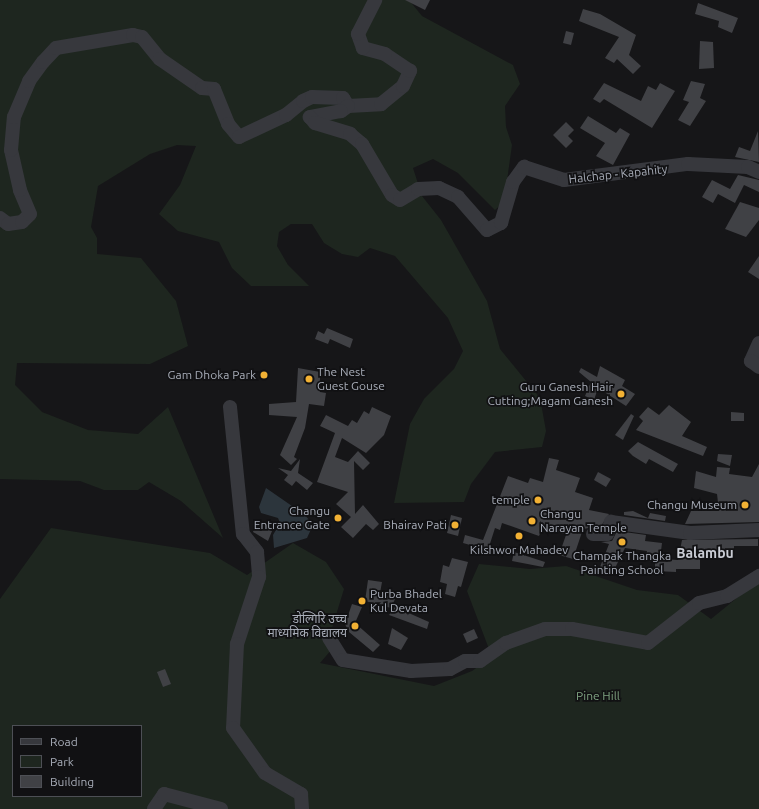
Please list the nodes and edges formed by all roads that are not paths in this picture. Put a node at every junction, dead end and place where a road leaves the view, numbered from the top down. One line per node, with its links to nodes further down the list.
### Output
1 (375, 0): 2 (street)
2 (348, 106): 3 (street, Halchap - Kapahity); 4 (street)
3 (759, 172)
4 (0, 218)
5 (759, 343): 6 (street)
6 (759, 367)
7 (230, 407): 14 (street)
8 (759, 530): 9 (street)
9 (593, 534)
10 (759, 576): 11 (street)
11 (329, 638)
12 (154, 809): 13 (street)
13 (221, 809)
14 (302, 809)

